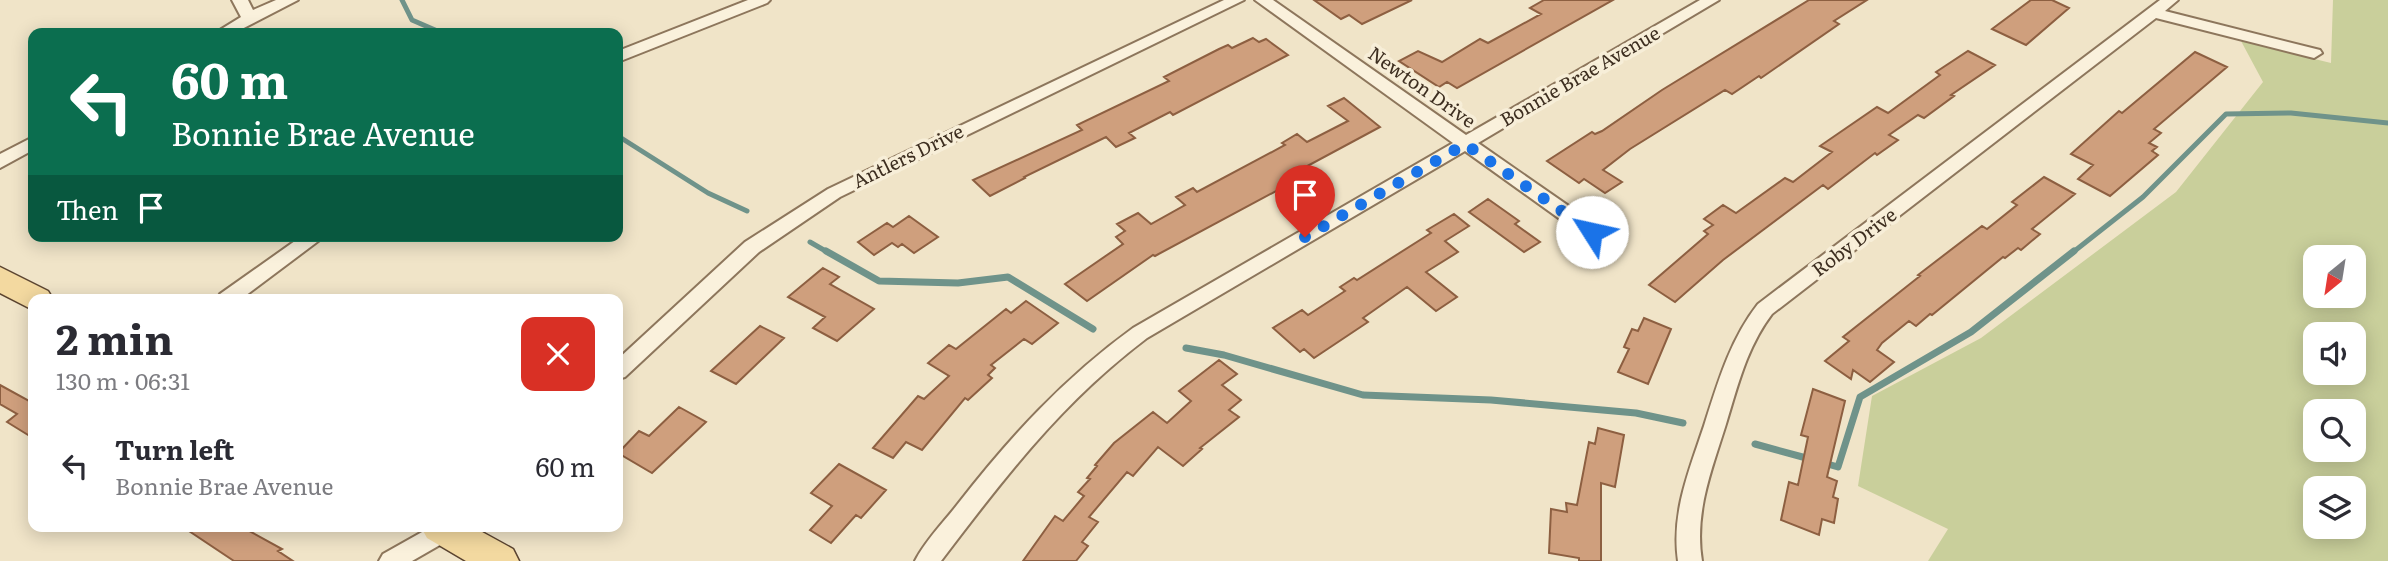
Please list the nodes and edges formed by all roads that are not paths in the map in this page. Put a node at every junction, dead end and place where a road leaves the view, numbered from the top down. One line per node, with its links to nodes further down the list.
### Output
1 (240, 0): 9 (street)
2 (290, 0): 9 (street)
3 (762, 0): 12 (street)
4 (1236, 0): 21 (street, Antlers Drive)
5 (1263, 0): 13 (street, Newton Drive)
6 (1711, 0): 13 (street, Bonnie Brae Avenue)
7 (2170, 0): 8 (street, Roby Drive)
8 (2155, 13): 11 (street); 27 (street, Roby Drive)
9 (249, 18): 10 (street)
10 (232, 28)
11 (2314, 53)
12 (623, 55)
13 (1465, 144): 16 (street, Newton Drive); 26 (street, Bonnie Brae Avenue)
14 (28, 146): 15 (street)
15 (0, 162)
16 (1592, 232)
17 (308, 242): 20 (street)
18 (0, 278): 19 (main road)
19 (28, 294)
20 (234, 294)
21 (623, 366)
22 (439, 532): 24 (street)
23 (453, 532): 25 (main road)
24 (391, 561)
25 (500, 561)
26 (927, 561)
27 (1690, 561)

